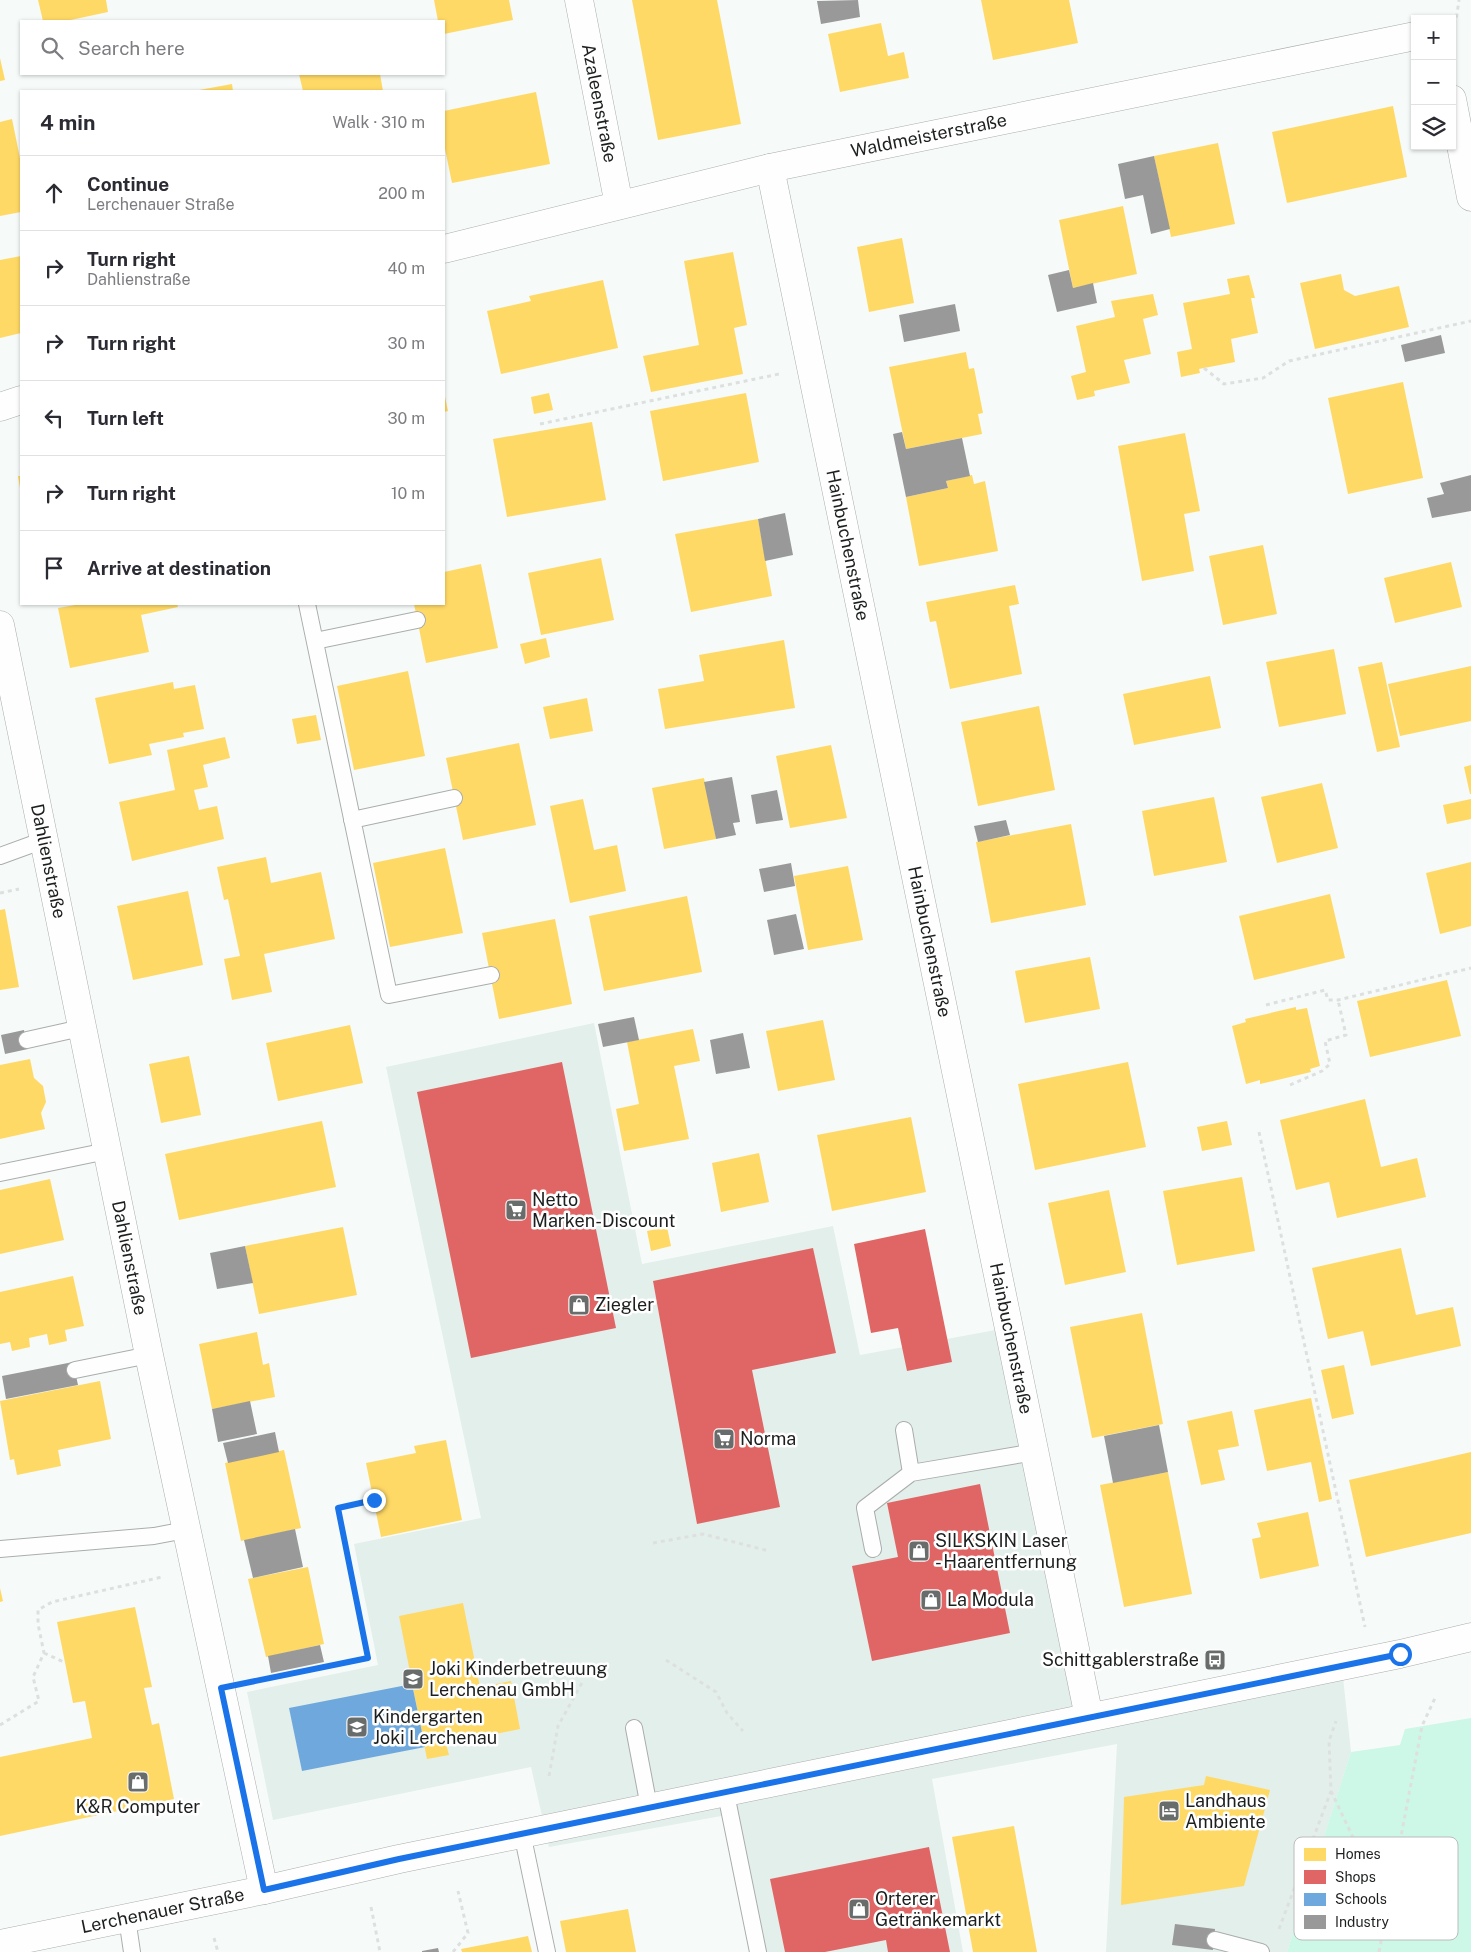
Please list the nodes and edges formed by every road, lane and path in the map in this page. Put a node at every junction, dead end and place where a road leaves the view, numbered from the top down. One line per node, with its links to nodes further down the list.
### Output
1 (579, 0): 8 (street, Azaleenstraße)
2 (1459, 0): 3 (path)
3 (1456, 21)
4 (1411, 37): 6 (street, Waldmeisterstraße)
5 (1453, 105): 7 (street)
6 (770, 168): 8 (street, Waldmeisterstraße); 11 (street, Hainbuchenstraße)
7 (1471, 197)
8 (618, 205): 9 (street, Waldmeisterstraße)
9 (445, 249)
10 (1471, 321): 12 (path)
11 (812, 368): 15 (path); 37 (street, Hainbuchenstraße)
12 (1204, 368)
13 (20, 400): 14 (street)
14 (0, 407)
15 (540, 424)
16 (307, 605): 19 (lane)
17 (417, 620): 19 (lane)
18 (0, 625): 22 (street, Dahlienstraße)
19 (315, 641): 21 (lane)
20 (454, 798): 21 (lane)
21 (352, 820): 25 (lane)
22 (44, 840): 23 (lane); 28 (street, Dahlienstraße)
23 (0, 856)
24 (1471, 968): 26 (path)
25 (491, 976)
26 (1338, 1000): 27 (path); 30 (path)
27 (1266, 1005)
28 (81, 1028): 29 (lane); 32 (street, Dahlienstraße)
29 (27, 1040)
30 (1290, 1085)
31 (1259, 1132): 49 (path)
32 (107, 1151): 33 (lane); 34 (street, Dahlienstraße)
33 (0, 1173)
34 (149, 1355): 35 (lane); 40 (street, Dahlienstraße)
35 (75, 1370)
36 (904, 1430): 38 (lane)
37 (1035, 1452): 38 (lane); 54 (street, Hainbuchenstraße)
38 (911, 1472): 43 (lane)
39 (374, 1500): 52 (path)
40 (186, 1530): 42 (lane); 45 (street, Dahlienstraße)
41 (654, 1543): 44 (path)
42 (0, 1549)
43 (873, 1549)
44 (769, 1551)
45 (194, 1570): 47 (path); 52 (street, Dahlienstraße)
46 (1471, 1637): 49 (street, Lerchenauer Straße)
47 (44, 1653): 50 (path); 56 (path)
48 (666, 1660): 58 (path)
49 (1369, 1660): 54 (street, Lerchenauer Straße)
50 (66, 1663)
51 (583, 1681): 59 (path)
52 (221, 1688): 68 (street, Dahlienstraße)
53 (1436, 1696): 66 (path)
54 (1089, 1717): 61 (street, Lerchenauer Straße)
55 (1336, 1721): 60 (path)
56 (0, 1724)
57 (634, 1728): 62 (lane)
58 (743, 1731)
59 (549, 1776)
60 (1331, 1791): 64 (path); 65 (path)
61 (726, 1794): 62 (street, Lerchenauer Straße); 81 (lane)
62 (649, 1807): 63 (street, Lerchenauer Straße)
63 (522, 1833): 68 (street, Lerchenauer Straße); 80 (lane)
64 (1314, 1837)
65 (1353, 1837)
66 (1400, 1837)
67 (1294, 1889): 72 (path)
68 (264, 1890): 71 (street, Lerchenauer Straße)
69 (458, 1890): 79 (path)
70 (371, 1907): 78 (path)
71 (127, 1918): 75 (street, Lerchenauer Straße); 76 (lane)
72 (1277, 1934)
73 (214, 1938): 77 (path)
74 (1215, 1940): 82 (lane)
75 (0, 1944)
76 (132, 1952)
77 (218, 1952)
78 (380, 1952)
79 (453, 1952)
80 (547, 1952)
81 (758, 1952)
82 (1261, 1952)

